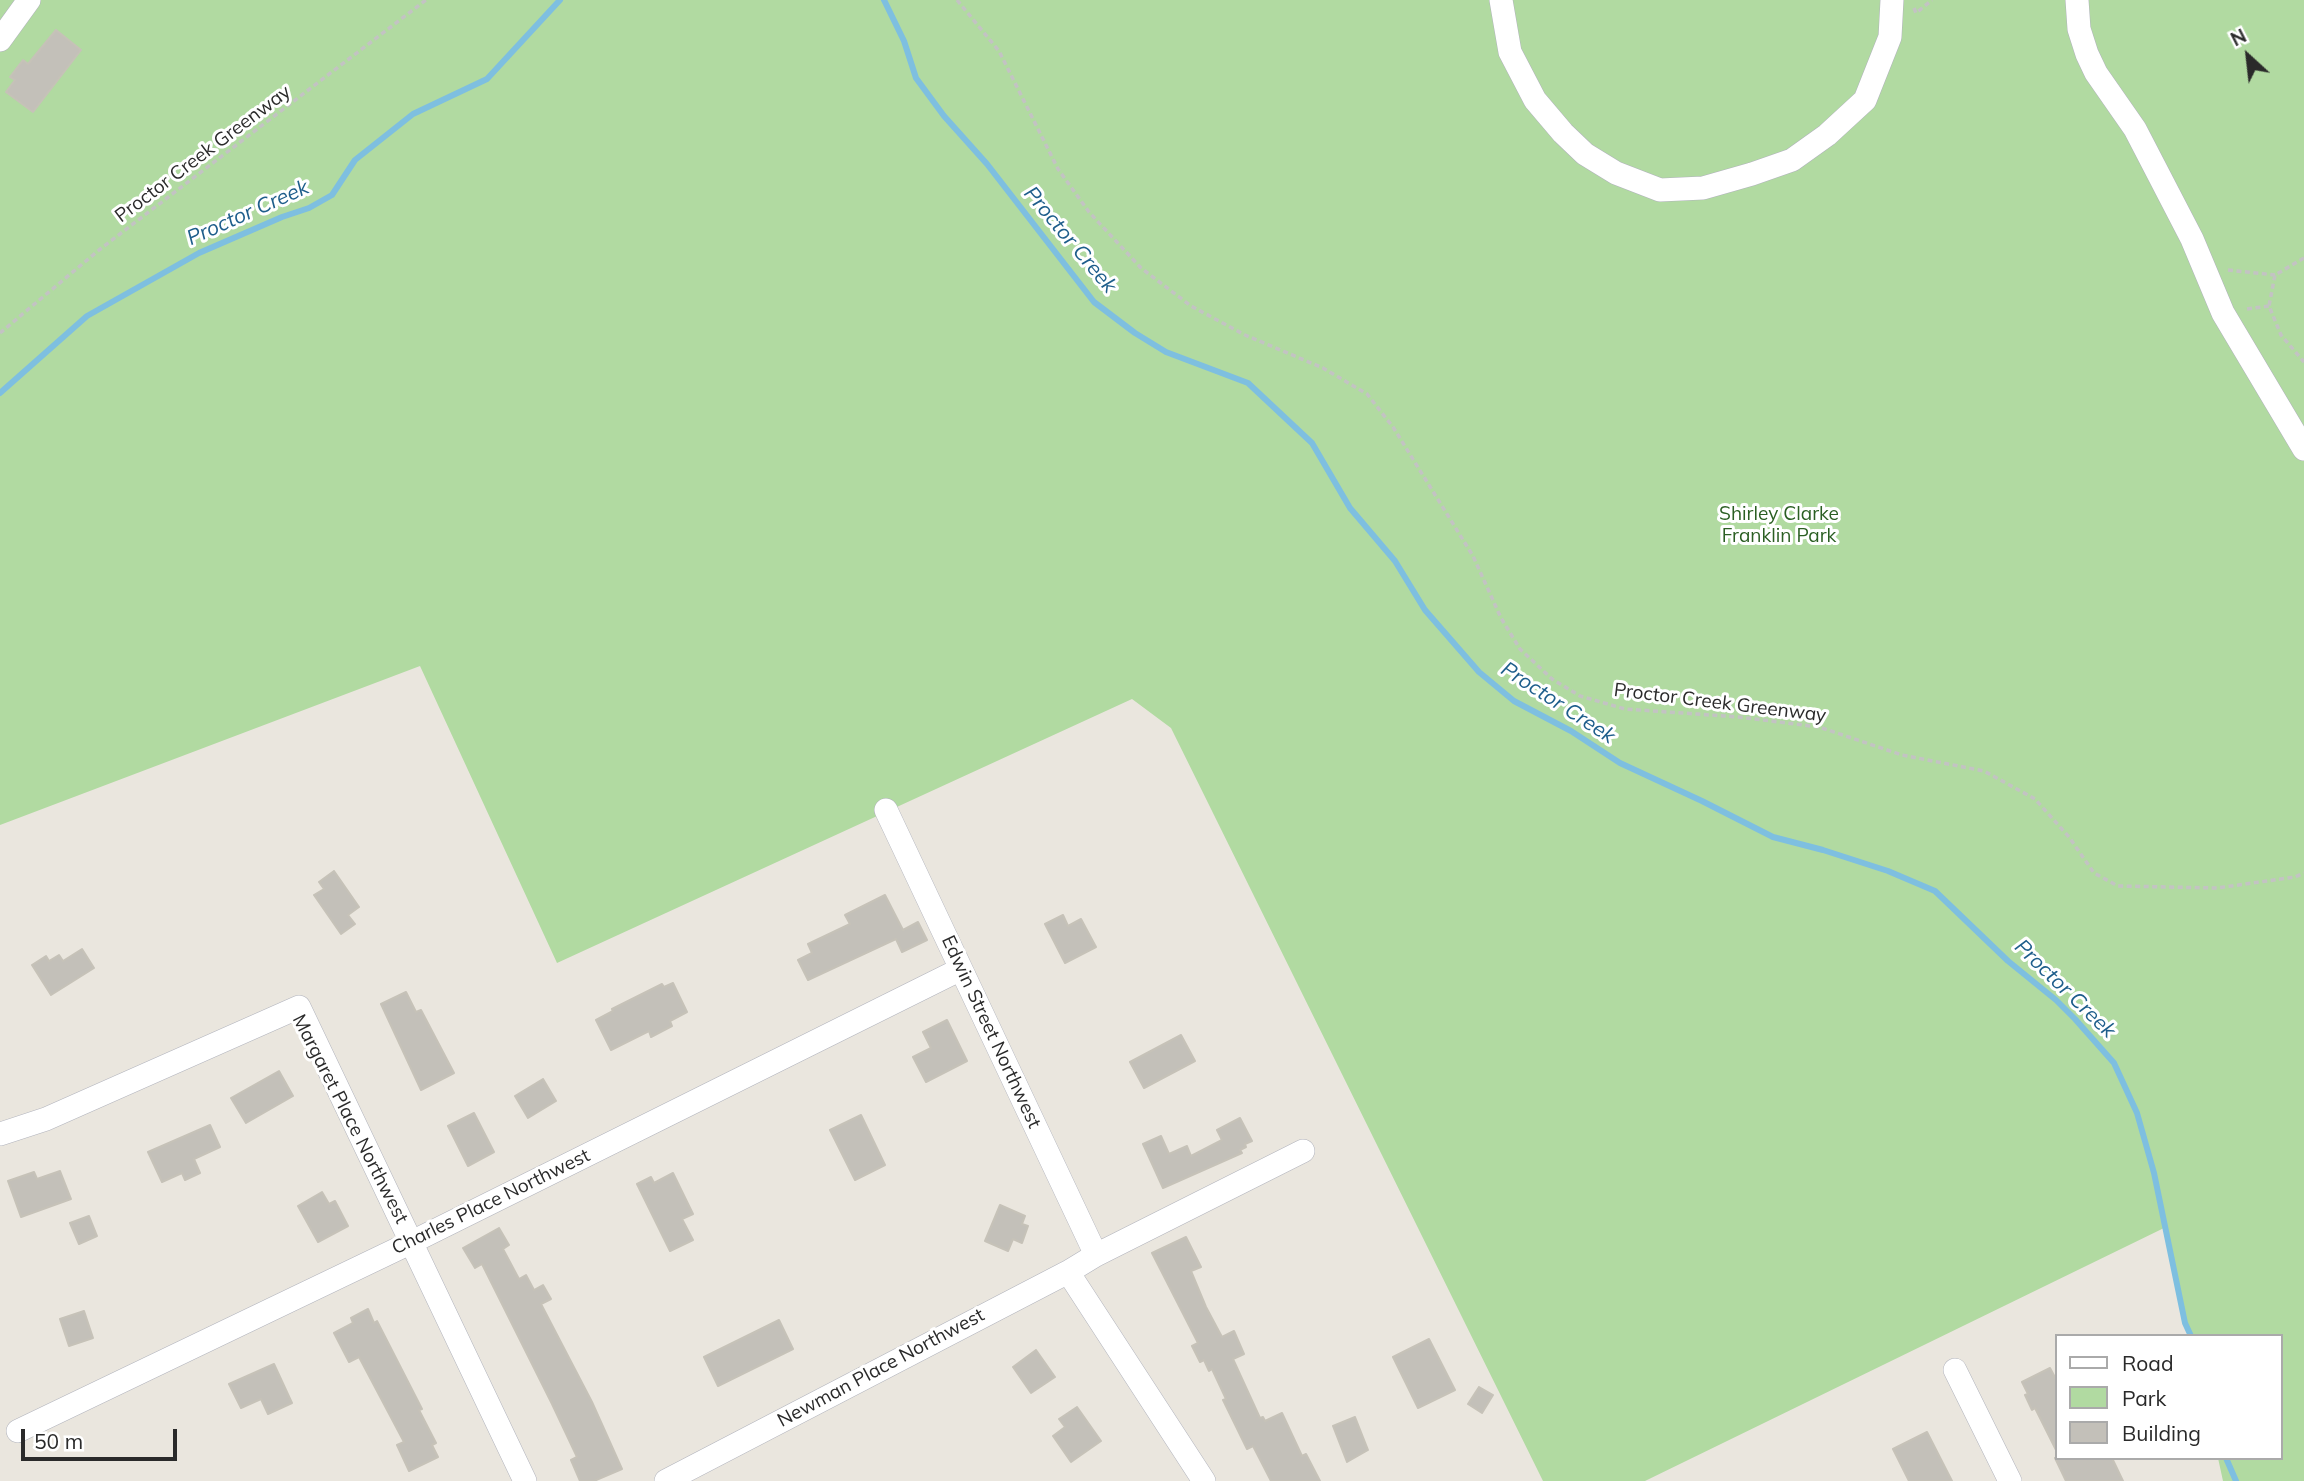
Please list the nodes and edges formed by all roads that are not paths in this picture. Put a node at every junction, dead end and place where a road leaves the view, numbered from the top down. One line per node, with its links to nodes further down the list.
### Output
1 (29, 0): 5 (street)
2 (1501, 0): 3 (street)
3 (1892, 0)
4 (2077, 0): 6 (street)
5 (0, 40)
6 (2304, 449)
7 (886, 810): 8 (street, Edwin Street Northwest)
8 (961, 969): 11 (street, Charles Place Northwest); 12 (street, Edwin Street Northwest)
9 (0, 1134): 11 (street, Margaret Place Northwest)
10 (1303, 1151): 12 (street, Newman Place Northwest)
11 (412, 1242): 15 (street, Charles Place Northwest); 16 (street, Margaret Place Northwest)
12 (1096, 1255): 13 (street, Newman Place Northwest)
13 (1068, 1272): 17 (street, Newman Place Northwest); 18 (street)
14 (1955, 1370): 19 (street)
15 (18, 1431)
16 (525, 1481)
17 (666, 1481)
18 (1204, 1481)
19 (2010, 1481)

